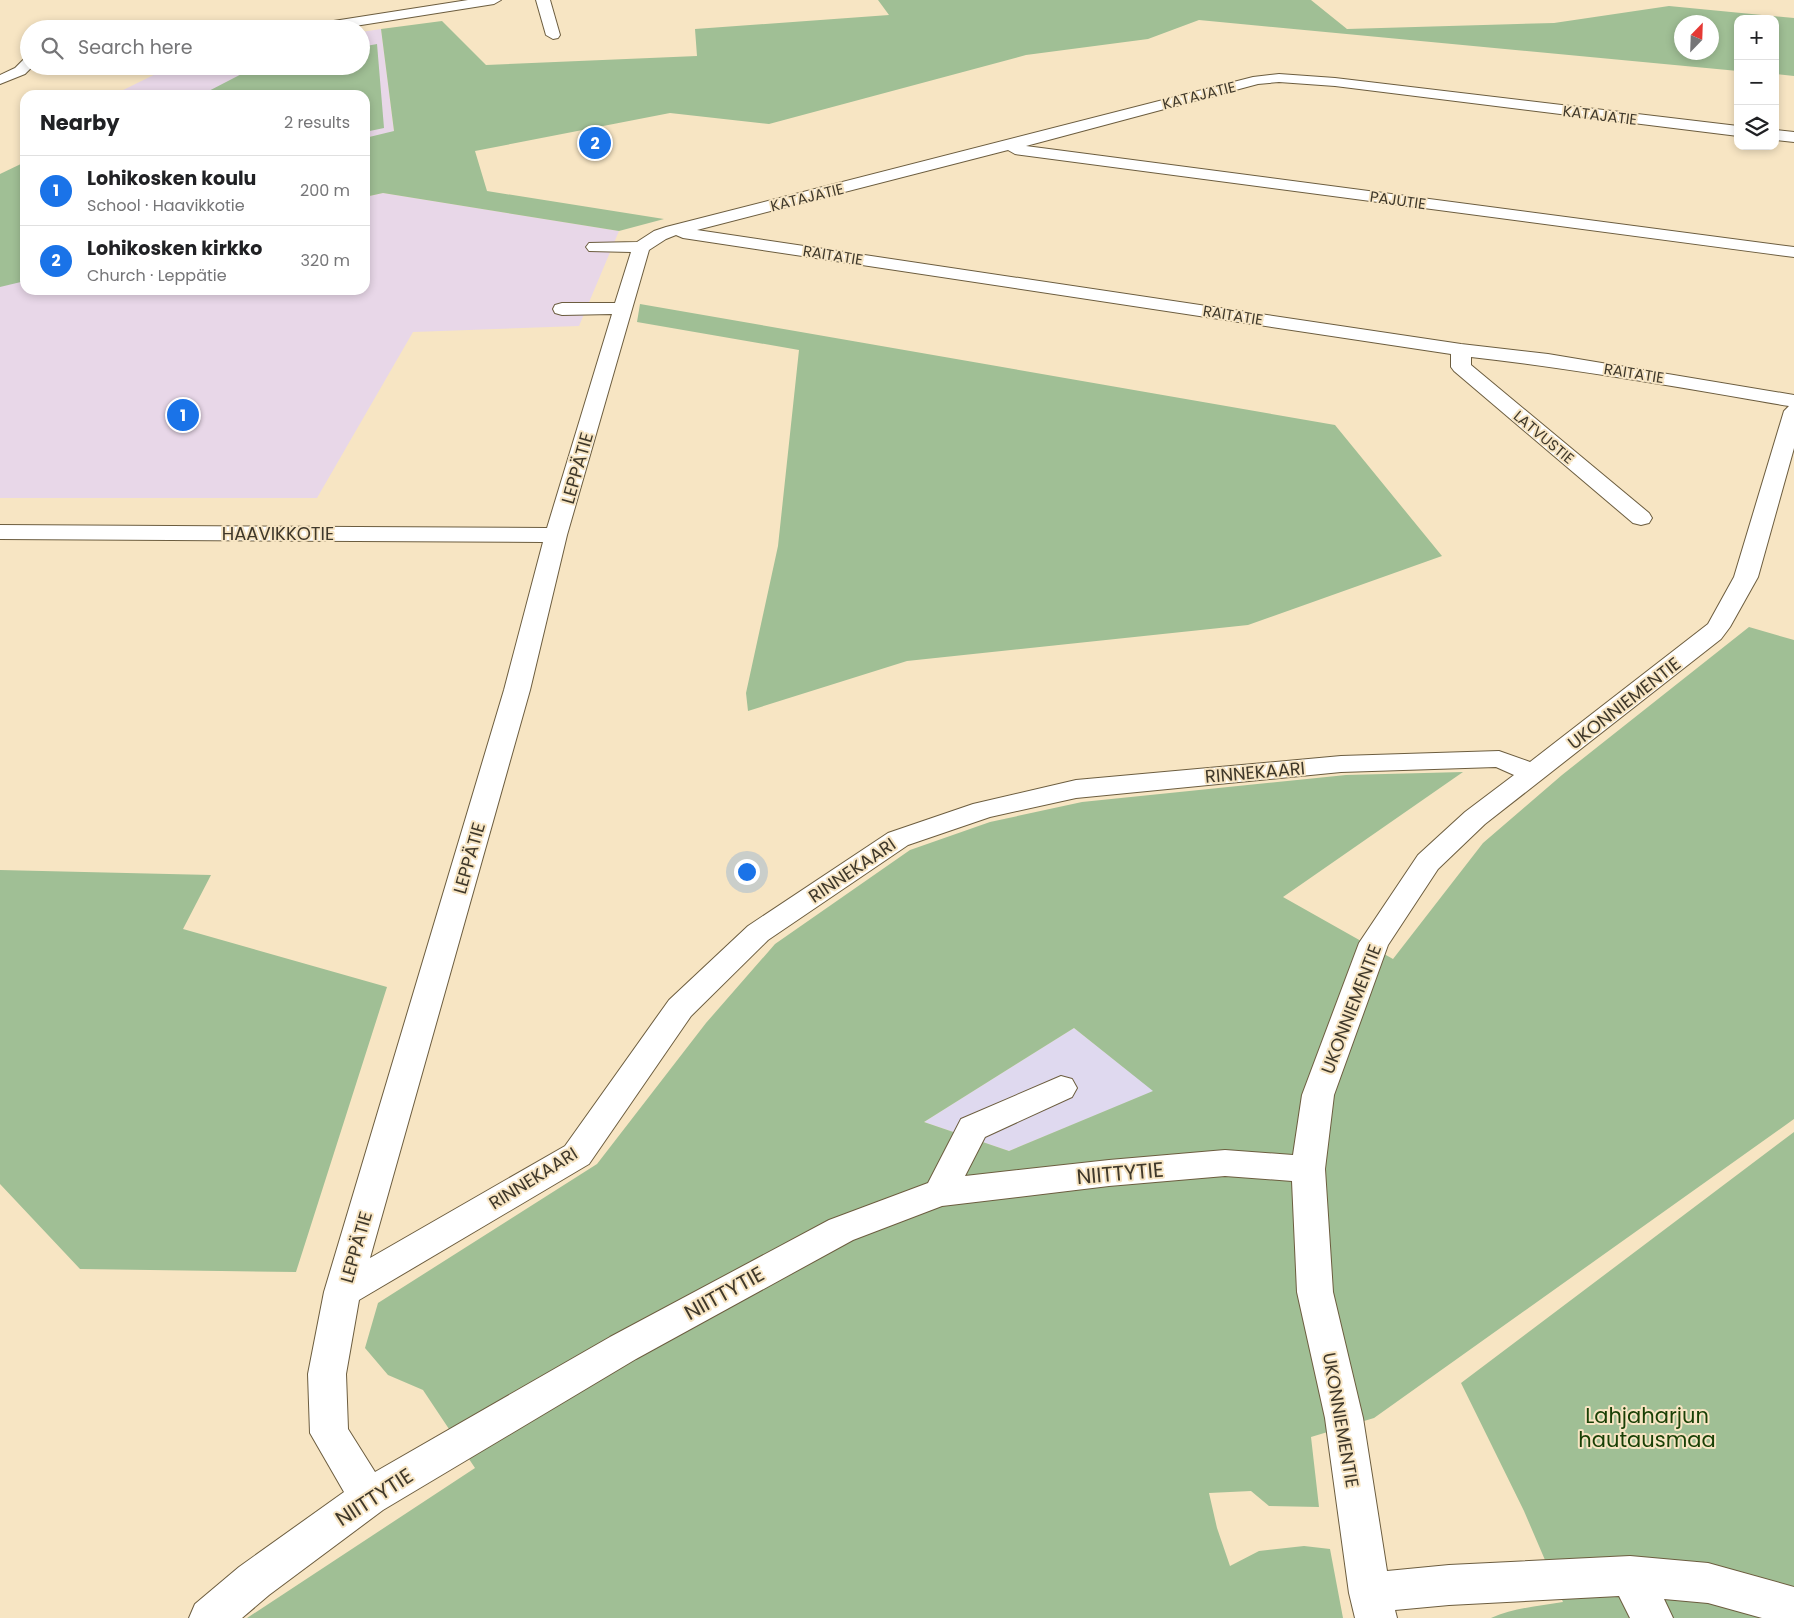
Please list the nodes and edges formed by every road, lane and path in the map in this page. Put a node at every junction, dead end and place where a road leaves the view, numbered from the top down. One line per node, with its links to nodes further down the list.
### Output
1 (494, 0): 3 (street)
2 (543, 0): 4 (street)
3 (366, 20)
4 (553, 35)
5 (9, 58): 6 (street)
6 (20, 58)
7 (20, 71): 8 (street)
8 (0, 80)
9 (1734, 131): 12 (street, KATAJATIE)
10 (1779, 135): 11 (street)
11 (1794, 137)
12 (1002, 148): 13 (street, KATAJATIE); 16 (street, PAJUTIE)
13 (672, 231): 15 (street); 19 (street, RAITATIE)
14 (595, 247): 15 (street)
15 (641, 247): 17 (street, LEPPÄTIE)
16 (1794, 252)
17 (623, 308): 18 (street); 24 (street, LEPPÄTIE)
18 (562, 309)
19 (1462, 350): 20 (street, RAITATIE); 22 (street, LATVUSTIE)
20 (1794, 401)
21 (1794, 411): 25 (street, UKONNIEMENTIE)
22 (1641, 518)
23 (0, 532): 24 (street, HAAVIKKOTIE)
24 (556, 535): 29 (street, LEPPÄTIE)
25 (1534, 772): 27 (street, UKONNIEMENTIE); 29 (street, RINNEKAARI)
26 (1062, 1088): 28 (street)
27 (1308, 1169): 28 (street, NIITTYTIE); 32 (street, UKONNIEMENTIE)
28 (940, 1193): 30 (street, NIITTYTIE)
29 (342, 1292): 30 (street, LEPPÄTIE)
30 (369, 1497): 34 (street, NIITTYTIE)
31 (1630, 1576): 32 (street); 33 (street); 35 (street)
32 (1373, 1606)
33 (1794, 1607)
34 (210, 1618)
35 (1652, 1618)

